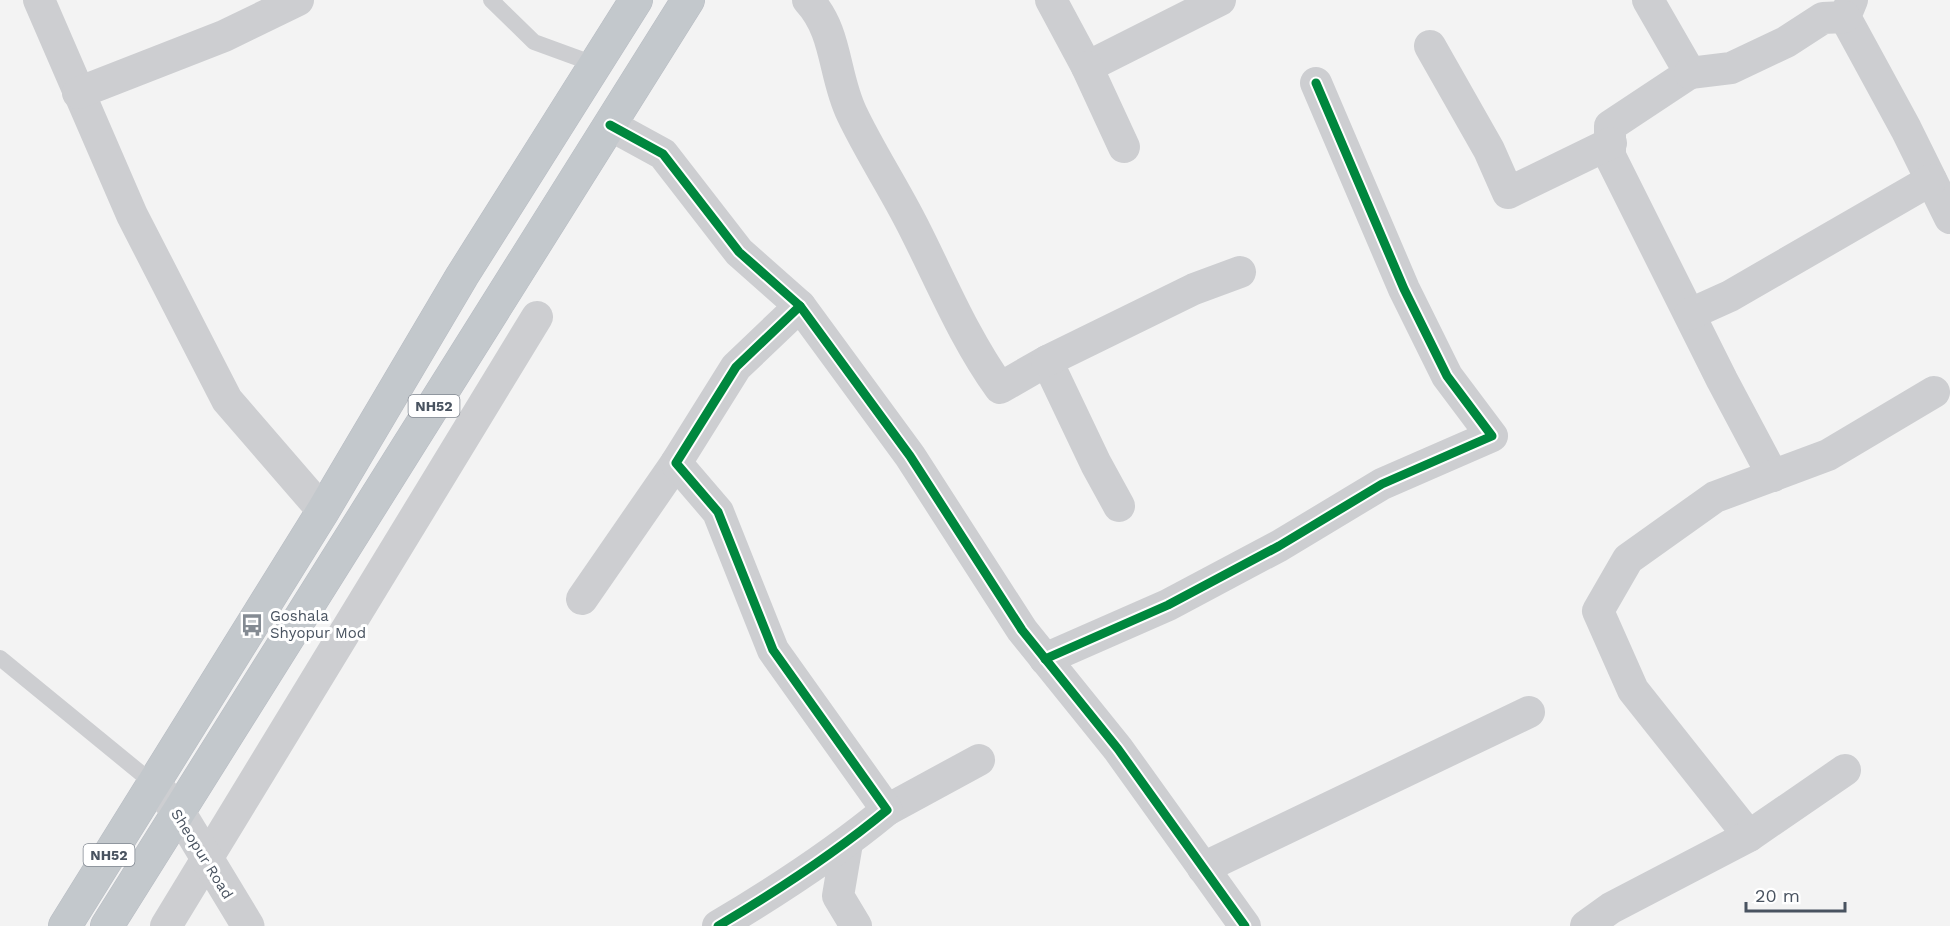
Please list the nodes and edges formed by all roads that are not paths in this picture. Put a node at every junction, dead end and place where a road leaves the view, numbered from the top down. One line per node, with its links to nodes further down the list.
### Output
1 (39, 0): 16 (street)
2 (298, 0): 16 (street)
3 (491, 0): 12 (lane)
4 (636, 0): 12 (highway, NH52)
5 (688, 0): 17 (highway, NH52)
6 (808, 0): 26 (street)
7 (1051, 0): 13 (street)
8 (1220, 0): 13 (street)
9 (1648, 0): 14 (street)
10 (1848, 8): 14 (street); 20 (street)
11 (1430, 46): 18 (street)
12 (597, 66): 31 (highway, NH52)
13 (1087, 67): 19 (street)
14 (1690, 73): 18 (street)
15 (1316, 83): 34 (street)
16 (78, 93): 31 (street)
17 (610, 125): 23 (street); 40 (highway, NH52)
18 (1611, 142): 24 (street)
19 (1124, 147)
20 (1931, 180): 21 (street); 24 (street)
21 (1950, 218)
22 (1240, 272): 26 (street)
23 (800, 306): 28 (street); 34 (street)
24 (1690, 314): 29 (street)
25 (537, 317): 43 (street)
26 (1047, 361): 30 (street)
27 (1934, 392): 29 (street)
28 (676, 463): 32 (street); 39 (street)
29 (1773, 476): 41 (street)
30 (1119, 506)
31 (323, 511): 38 (highway, NH52)
32 (582, 599)
33 (0, 658): 38 (lane)
34 (1045, 659): 44 (street)
35 (1529, 712): 44 (street)
36 (980, 760): 39 (street)
37 (1845, 770): 41 (street)
38 (154, 784): 40 (street, Sheopur Road); 45 (highway, NH52)
39 (887, 810): 42 (street)
40 (179, 812): 43 (street, Sheopur Road); 46 (highway, NH52)
41 (1749, 836): 52 (street)
42 (847, 843): 49 (street); 50 (street)
43 (207, 861): 47 (street); 48 (street, Sheopur Road)
44 (1203, 868): 51 (street)
45 (65, 926)
46 (107, 926)
47 (166, 926)
48 (248, 926)
49 (717, 926)
50 (856, 926)
51 (1245, 926)
52 (1586, 926)

